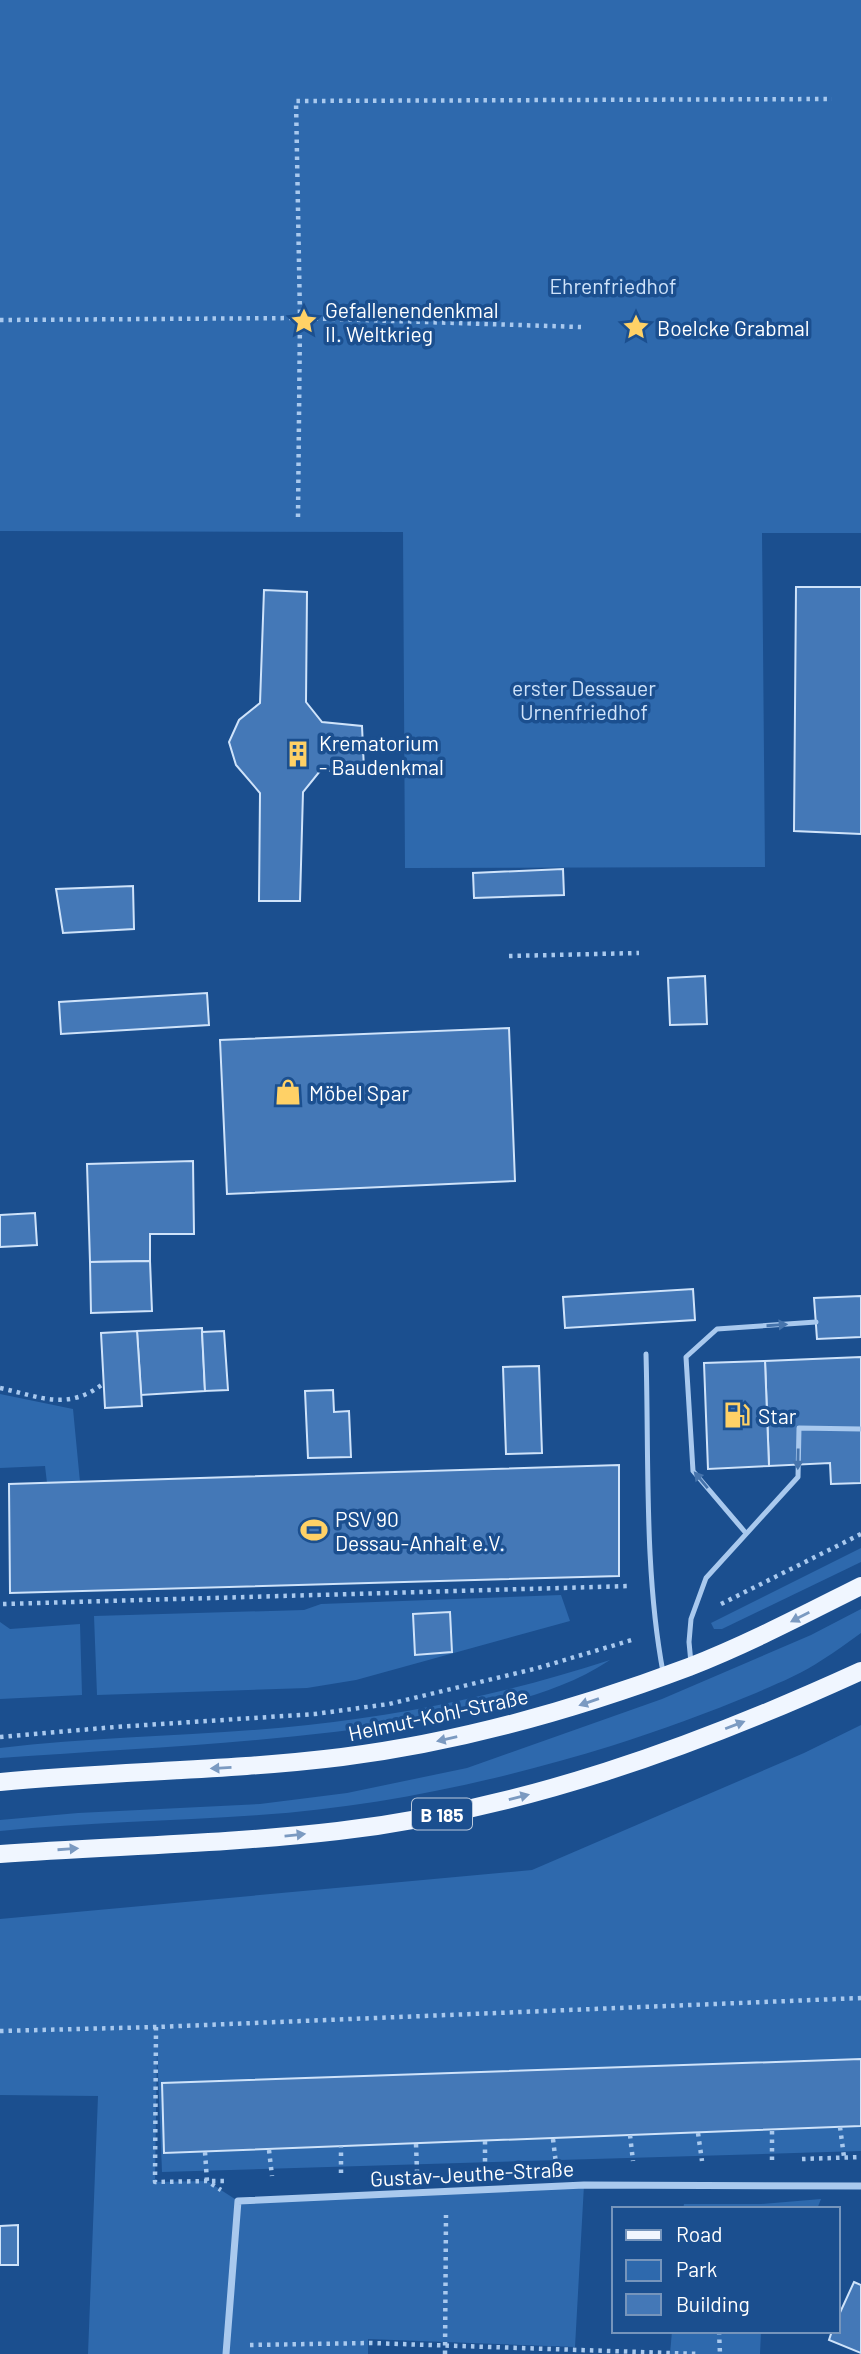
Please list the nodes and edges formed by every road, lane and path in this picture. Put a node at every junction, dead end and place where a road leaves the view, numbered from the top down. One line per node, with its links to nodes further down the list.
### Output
1 (832, 99): 2 (path)
2 (300, 318): 3 (path); 4 (path); 5 (path)
3 (0, 320)
4 (581, 327)
5 (298, 517)
6 (639, 953): 7 (path)
7 (509, 956)
8 (816, 1322): 13 (lane, one-way to 8)
9 (646, 1354): 15 (lane)
10 (103, 1384): 11 (path)
11 (0, 1388)
12 (861, 1429): 13 (lane, one-way to 13)
13 (745, 1532): 18 (lane)
14 (861, 1534): 18 (path)
15 (652, 1585): 17 (path); 19 (lane)
16 (861, 1586): 20 (main road, Helmut-Kohl-Straße, one-way to 20)
17 (3, 1604)
18 (691, 1619): 20 (lane)
19 (656, 1633): 22 (lane); 23 (path)
20 (691, 1666): 22 (main road, Helmut-Kohl-Straße)
21 (861, 1671): 25 (main road, B 185, one-way to 21)
22 (664, 1676): 24 (main road, Helmut-Kohl-Straße, one-way to 24)
23 (0, 1737)
24 (0, 1782)
25 (0, 1854)
26 (861, 1998): 27 (path)
27 (156, 2027): 28 (path); 49 (path)
28 (0, 2031)
29 (840, 2127): 38 (path)
30 (772, 2130): 39 (path)
31 (698, 2133): 40 (path)
32 (629, 2135): 41 (path)
33 (554, 2138): 42 (path)
34 (485, 2141): 43 (path)
35 (416, 2144): 44 (path)
36 (341, 2146): 45 (path)
37 (269, 2150): 46 (path)
38 (844, 2157)
39 (772, 2160)
40 (702, 2161)
41 (633, 2165)
42 (556, 2168)
43 (485, 2169)
44 (417, 2172)
45 (341, 2178)
46 (272, 2180)
47 (861, 2186): 48 (street, Gustav-Jeuthe-Straße)
48 (446, 2192): 49 (street, Gustav-Jeuthe-Straße); 52 (path)
49 (238, 2201): 51 (street)
50 (719, 2333): 57 (path)
51 (226, 2345): 52 (path); 54 (street)
52 (446, 2346): 53 (path); 55 (path)
53 (606, 2352): 56 (path)
54 (226, 2354)
55 (446, 2354)
56 (701, 2354)
57 (720, 2354)

